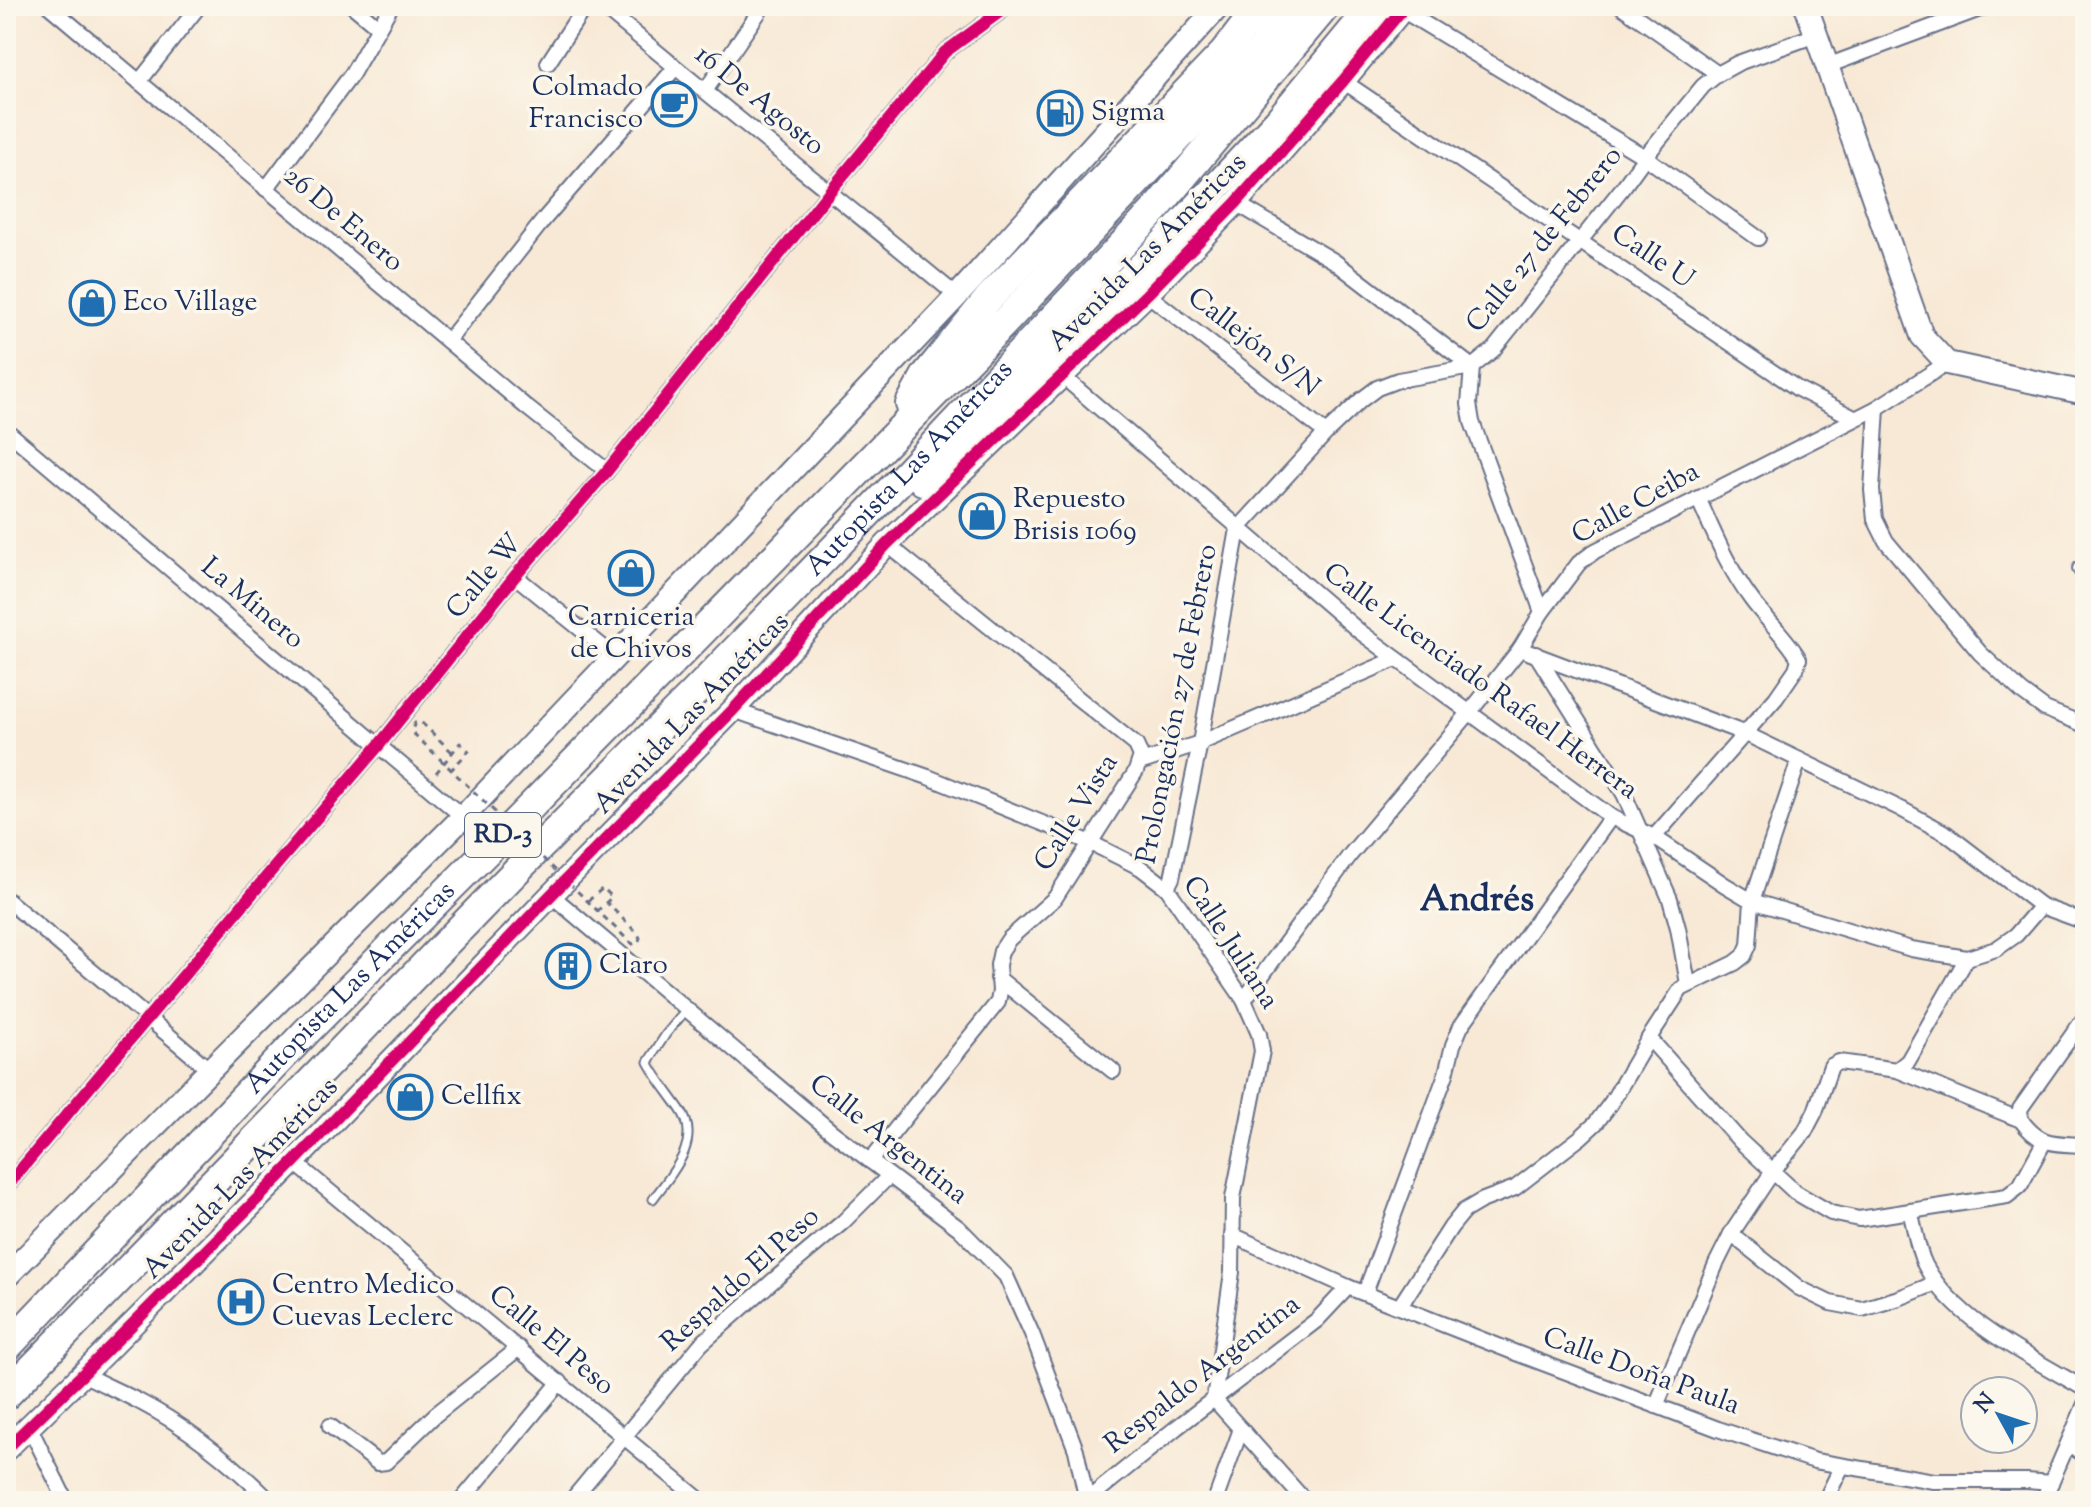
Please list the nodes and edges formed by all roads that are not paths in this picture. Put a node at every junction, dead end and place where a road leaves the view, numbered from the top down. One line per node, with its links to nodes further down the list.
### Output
1 (49, 6): 25 (street, 26 De Enero)
2 (199, 6): 25 (street)
3 (353, 6): 18 (street)
4 (391, 6): 18 (street)
5 (585, 6): 20 (street)
6 (602, 6): 22 (street, 16 De Agosto)
7 (763, 6): 26 (street)
8 (1008, 6): 29 (street, Calle W)
9 (1260, 6): 44 (highway)
10 (1293, 6): 44 (highway, Autopista Las Américas / RD-3)
11 (1326, 6): 50 (highway, Autopista Las Américas / RD-3)
12 (1373, 6): 50 (highway)
13 (1621, 6): 23 (street)
14 (1806, 6): 19 (street)
15 (1988, 6): 21 (street)
16 (1216, 7): 34 (street)
17 (1403, 8): 24 (street, Avenida Las Américas); 27 (street)
18 (378, 27): 28 (street)
19 (1816, 35): 21 (street); 23 (street, Calle 27 de Febrero)
20 (548, 63)
21 (1827, 66): 36 (street)
22 (675, 68): 26 (street, 16 De Agosto); 35 (street)
23 (1718, 74): 27 (street, Calle 27 de Febrero)
24 (1343, 81): 30 (street, Avenida Las Américas); 32 (street, Calle U)
25 (139, 82): 28 (street, 26 De Enero)
26 (705, 91): 29 (street, 16 De Agosto)
27 (1645, 157): 31 (street); 32 (street, Calle 27 de Febrero)
28 (266, 189): 35 (street, 26 De Enero)
29 (830, 191): 34 (street, 16 De Agosto); 45 (street, Calle W)
30 (1236, 203): 33 (street, Avenida Las Américas); 37 (street)
31 (1758, 238)
32 (1580, 240): 37 (street, Calle 27 de Febrero); 41 (street, Calle U)
33 (1147, 294): 38 (street, Avenida Las Américas); 43 (street, Callejón S/N)
34 (957, 296): 54 (street)
35 (448, 341): 45 (street, 26 De Enero)
36 (1947, 363): 39 (street); 40 (street, Calle Ceiba)
37 (1472, 367): 43 (street, Calle 27 de Febrero); 51 (street)
38 (1061, 375): 47 (street, Calle Licenciado Rafael Herrera); 48 (street, Avenida Las Américas)
39 (2085, 393)
40 (1877, 408): 41 (street, Calle Ceiba); 58 (street)
41 (1854, 418): 46 (street, Calle Ceiba)
42 (6, 430): 61 (street, La Minero)
43 (1326, 433): 47 (street, Calle 27 de Febrero)
44 (891, 439): 102 (highway, Autopista Las Américas / RD-3)
45 (607, 471): 49 (street, Calle W)
46 (1698, 498): 51 (street, Calle Ceiba); 59 (street)
47 (1238, 529): 55 (street, Calle Licenciado Rafael Herrera); 60 (street, Prolongación 27 de Febrero)
48 (887, 544): 56 (street, Avenida Las Américas); 63 (street, Calle Vista)
49 (515, 576): 54 (street); 61 (street, Calle W)
50 (799, 585): 107 (highway, Autopista Las Américas / RD-3)
51 (1542, 612): 52 (street, Calle Ceiba)
52 (1520, 649): 53 (street); 57 (street, Calle Ceiba)
53 (1536, 654): 59 (street); 66 (street)
54 (614, 656): 64 (street)
55 (1396, 659): 57 (street, Calle Licenciado Rafael Herrera); 60 (street)
56 (733, 710): 67 (street, Calle Juliana); 69 (street, Avenida Las Américas)
57 (1469, 713): 65 (street, Calle Licenciado Rafael Herrera); 77 (street, Calle Ceiba)
58 (2085, 725)
59 (1746, 734): 62 (street); 66 (street)
60 (1200, 743): 63 (street); 68 (street, Prolongación 27 de Febrero)
61 (379, 745): 64 (street, La Minero); 79 (street, Calle W)
62 (1799, 760): 71 (street); 72 (street)
63 (1139, 763): 67 (street, Calle Vista)
64 (463, 817): 82 (street)
65 (1611, 817): 66 (street, Calle Licenciado Rafael Herrera); 100 (street)
66 (1647, 833): 71 (street, Calle Licenciado Rafael Herrera); 76 (street)
67 (1089, 842): 68 (street, Calle Juliana); 75 (street, Calle Vista)
68 (1167, 888): 77 (street, Calle Juliana)
69 (551, 895): 78 (street, Calle Argentina); 89 (street, Avenida Las Américas)
70 (6, 899): 79 (street)
71 (1752, 901): 74 (street, Calle Licenciado Rafael Herrera); 76 (street)
72 (2041, 906): 73 (street); 74 (street)
73 (2085, 922)
74 (1967, 958): 83 (street)
75 (998, 978): 84 (street); 88 (street, Calle Vista)
76 (1688, 984): 81 (street)
77 (1244, 1000): 96 (street, Calle Juliana)
78 (687, 1009): 88 (street, Calle Argentina); 93 (lane)
79 (147, 1017): 82 (street); 92 (street, Calle W)
80 (2085, 1017): 85 (street)
81 (1649, 1038): 90 (street); 101 (street)
82 (210, 1070): 97 (street)
83 (1897, 1070): 85 (street); 90 (street)
84 (1113, 1071)
85 (2021, 1120): 86 (street)
86 (2044, 1142): 87 (street); 94 (street)
87 (2085, 1145)
88 (870, 1161): 91 (street, Calle Argentina)
89 (294, 1162): 103 (street, Calle El Peso); 104 (street, Avenida Las Américas)
90 (1773, 1171): 94 (street); 95 (street)
91 (889, 1176): 115 (street, Respaldo El Peso); 121 (street, Calle Argentina)
92 (6, 1187)
93 (653, 1199)
94 (1910, 1211): 98 (street)
95 (1731, 1234): 98 (street); 110 (street)
96 (1232, 1235): 99 (street, Calle Doña Paula); 108 (street, Calle Juliana)
97 (6, 1277)
98 (1936, 1283): 106 (street)
99 (1348, 1287): 100 (street, Calle Doña Paula); 108 (street, Respaldo Argentina)
100 (1365, 1293): 101 (street, Calle Doña Paula)
101 (1400, 1306): 110 (street, Calle Doña Paula)
102 (6, 1348)
103 (519, 1348): 105 (street, Calle El Peso); 112 (street)
104 (83, 1374): 111 (street, Avenida Las Américas); 123 (street)
105 (560, 1382): 115 (street, Calle El Peso); 124 (street)
106 (2085, 1389)
107 (6, 1395)
108 (1214, 1399): 113 (street); 121 (street, Respaldo Argentina)
109 (2085, 1404): 116 (street)
110 (1656, 1406): 119 (street, Calle Doña Paula)
111 (29, 1426): 117 (street, Avenida Las Américas); 122 (street)
112 (330, 1426)
113 (1241, 1429): 127 (street); 128 (street)
114 (2085, 1434): 116 (street)
115 (624, 1435): 125 (street, Respaldo El Peso); 126 (street, Calle El Peso)
116 (2069, 1443): 118 (street); 120 (street)
117 (6, 1449)
118 (2085, 1456)
119 (1842, 1466): 120 (street, Calle Doña Paula); 129 (street)
120 (2051, 1483): 130 (street)
121 (1087, 1500)
122 (66, 1501)
123 (270, 1501)
124 (461, 1501)
125 (571, 1501)
126 (701, 1501)
127 (1215, 1501)
128 (1305, 1501)
129 (1825, 1501)
130 (2043, 1501)

